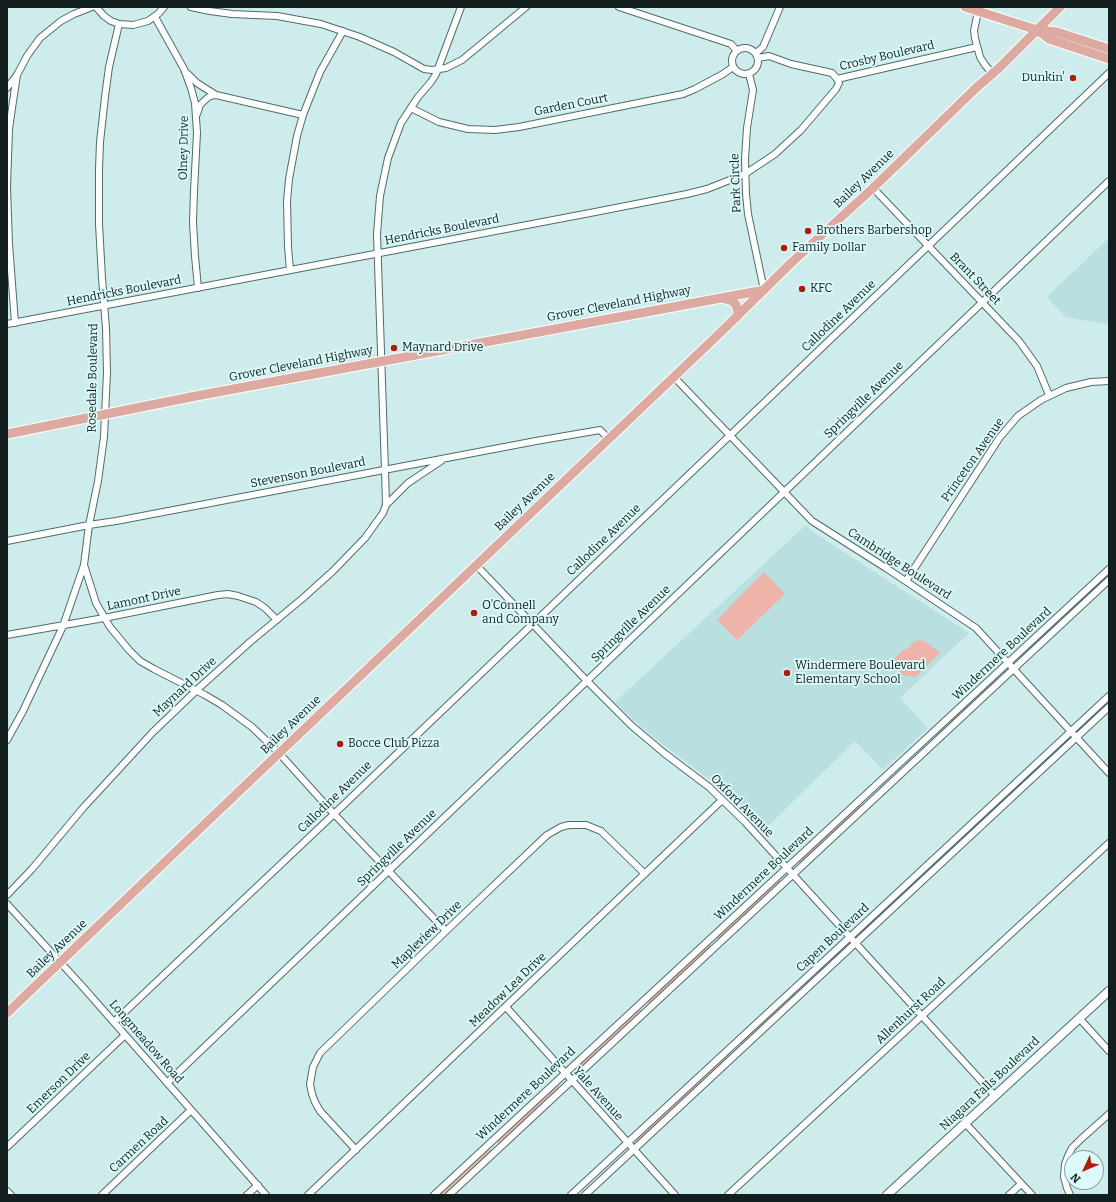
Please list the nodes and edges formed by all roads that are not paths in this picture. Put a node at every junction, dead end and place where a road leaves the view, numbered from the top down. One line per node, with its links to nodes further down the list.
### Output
1 (92, 7): 27 (street)
2 (96, 7): 13 (street)
3 (164, 7): 12 (street)
4 (191, 7): 15 (street)
5 (461, 7): 23 (street, Maynard Drive)
6 (526, 7): 23 (street)
7 (619, 7): 18 (street, Crosby Boulevard)
8 (780, 7): 19 (street)
9 (964, 7): 11 (main road)
10 (1060, 7): 14 (main road, Bailey Avenue)
11 (978, 11): 14 (main road); 16 (street)
12 (155, 17): 13 (street); 22 (street, Olney Drive)
13 (119, 24): 45 (street, Rosedale Boulevard)
14 (1037, 30): 17 (main road); 20 (main road); 26 (main road, Bailey Avenue)
15 (343, 31): 23 (street); 33 (street)
16 (977, 47): 26 (street); 28 (street, Crosby Boulevard)
17 (1109, 49)
18 (737, 51): 19 (street, Crosby Boulevard); 21 (street)
19 (757, 56): 25 (street); 28 (street, Crosby Boulevard)
20 (1109, 59)
21 (733, 67): 25 (street); 32 (street, Garden Court)
22 (184, 69): 30 (street); 34 (street, Olney Drive)
23 (438, 69): 32 (street, Maynard Drive)
24 (1109, 73): 38 (street, Callodine Avenue)
25 (749, 74): 35 (street, Park Circle)
26 (993, 74): 37 (main road, Bailey Avenue)
27 (17, 75): 29 (street); 31 (street)
28 (837, 79): 35 (street, Hendricks Boulevard)
29 (7, 88)
30 (216, 95): 33 (street); 34 (street)
31 (9, 106): 47 (street)
32 (410, 108): 39 (street, Maynard Drive)
33 (303, 115): 40 (street)
34 (196, 116): 41 (street, Olney Drive)
35 (745, 174): 39 (street, Hendricks Boulevard); 42 (street, Park Circle)
36 (1109, 181): 44 (street, Springville Avenue)
37 (873, 188): 38 (street, Brant Street); 42 (main road, Bailey Avenue)
38 (927, 246): 44 (street, Brant Street); 55 (street, Callodine Avenue)
39 (378, 253): 40 (street, Hendricks Boulevard); 49 (street, Maynard Drive)
40 (290, 270): 41 (street, Hendricks Boulevard)
41 (198, 288): 45 (street, Hendricks Boulevard)
42 (764, 290): 43 (main road, Grover Cleveland Highway); 46 (main road, Bailey Avenue)
43 (719, 298): 46 (main road); 49 (main road, Grover Cleveland Highway)
44 (982, 302): 52 (street, Brant Street); 59 (street, Springville Avenue)
45 (104, 306): 47 (street, Hendricks Boulevard); 53 (street, Rosedale Boulevard)
46 (737, 317): 50 (main road, Bailey Avenue)
47 (15, 323): 48 (street, Hendricks Boulevard)
48 (7, 324)
49 (381, 362): 53 (main road, Grover Cleveland Highway); 58 (street, Maynard Drive)
50 (674, 377): 55 (street, Cambridge Boulevard); 56 (main road, Bailey Avenue)
51 (1109, 381): 52 (street, Princeton Avenue)
52 (1049, 395): 67 (street, Princeton Avenue)
53 (106, 414): 54 (main road, Grover Cleveland Highway); 61 (street, Rosedale Boulevard)
54 (7, 434)
55 (730, 435): 59 (street, Cambridge Boulevard); 70 (street, Callodine Avenue)
56 (609, 439): 57 (street, Stevenson Boulevard); 64 (main road, Bailey Avenue)
57 (444, 459): 58 (street, Stevenson Boulevard); 60 (street, Maynard Drive)
58 (385, 470): 60 (street, Maynard Drive); 61 (street, Stevenson Boulevard)
59 (784, 492): 67 (street, Cambridge Boulevard); 75 (street, Springville Avenue)
60 (386, 504): 69 (street, Maynard Drive)
61 (89, 525): 62 (street, Stevenson Boulevard); 63 (street, Rosedale Boulevard)
62 (7, 541)
63 (84, 565): 68 (street); 71 (street, Rosedale Boulevard)
64 (476, 565): 70 (street, Oxford Avenue); 82 (main road, Bailey Avenue)
65 (1109, 569): 73 (street, Windermere Boulevard)
66 (1109, 580): 74 (street, Windermere Boulevard)
67 (906, 581): 73 (street, Cambridge Boulevard)
68 (104, 618): 69 (street, Lamont Drive); 71 (street, Lamont Drive); 76 (street)
69 (277, 620): 76 (street, Maynard Drive)
70 (532, 624): 75 (street, Oxford Avenue); 85 (street, Callodine Avenue)
71 (63, 626): 72 (street, Lamont Drive); 81 (street, Rosedale Boulevard)
72 (7, 635)
73 (1009, 663): 74 (street, Cambridge Boulevard); 87 (street, Windermere Boulevard)
74 (1014, 669): 79 (street, Cambridge Boulevard); 90 (street, Windermere Boulevard)
75 (587, 681): 84 (street, Oxford Avenue); 88 (street, Springville Avenue)
76 (197, 691): 82 (street); 91 (street, Maynard Drive)
77 (1109, 696): 79 (street, Capen Boulevard)
78 (1109, 707): 80 (street, Capen Boulevard)
79 (1071, 732): 80 (street, Cambridge Boulevard); 94 (street, Capen Boulevard)
80 (1076, 738): 83 (street, Cambridge Boulevard); 95 (street, Capen Boulevard)
81 (7, 740)
82 (278, 753): 85 (street); 96 (main road, Bailey Avenue)
83 (1109, 773)
84 (722, 800): 87 (street, Oxford Avenue); 89 (street, Meadow Lea Drive)
85 (334, 814): 88 (street); 102 (street, Callodine Avenue)
86 (1109, 843): 100 (street, Allenhurst Road)
87 (787, 868): 90 (street, Oxford Avenue); 105 (street, Windermere Boulevard)
88 (389, 871): 93 (street); 107 (street, Springville Avenue)
89 (645, 874): 93 (street, Mapleview Drive); 98 (street, Meadow Lea Drive)
90 (793, 874): 94 (street, Oxford Avenue); 106 (street, Windermere Boulevard)
91 (7, 895)
92 (7, 904): 96 (street, Longmeadow Road)
93 (446, 931): 114 (street, Mapleview Drive)
94 (850, 937): 95 (street, Oxford Avenue); 112 (street, Capen Boulevard)
95 (856, 943): 100 (street, Oxford Avenue); 115 (street, Capen Boulevard)
96 (61, 963): 99 (main road, Bailey Avenue); 102 (street, Longmeadow Road)
97 (1109, 991): 101 (main road, Niagara Falls Boulevard)
98 (506, 1007): 105 (street, Yale Avenue); 114 (street, Meadow Lea Drive)
99 (7, 1013)
100 (922, 1015): 108 (street, Oxford Avenue); 129 (street, Allenhurst Road)
101 (1079, 1018): 104 (street); 108 (main road, Niagara Falls Boulevard)
102 (114, 1022): 103 (street, Longmeadow Road)
103 (125, 1035): 107 (street, Longmeadow Road); 113 (street, Emerson Drive)
104 (1109, 1051)
105 (565, 1074): 106 (street, Yale Avenue); 124 (street, Windermere Boulevard)
106 (572, 1081): 112 (street, Yale Avenue); 125 (street, Windermere Boulevard)
107 (167, 1083): 109 (street, Longmeadow Road)
108 (995, 1096): 111 (main road, Niagara Falls Boulevard)
109 (192, 1110): 117 (street, Longmeadow Road); 120 (street, Carmen Road)
110 (1109, 1114): 133 (street)
111 (965, 1123): 116 (street); 130 (main road, Niagara Falls Boulevard)
112 (627, 1142): 115 (street, Yale Avenue); 126 (street, Capen Boulevard)
113 (7, 1147)
114 (356, 1150): 123 (street, Meadow Lea Drive)
115 (634, 1150): 127 (street, Capen Boulevard); 128 (street, Yale Avenue)
116 (1021, 1184): 131 (street); 132 (street)
117 (258, 1185): 121 (street); 122 (street, Longmeadow Road)
118 (7, 1191): 119 (street)
119 (11, 1195)
120 (102, 1195)
121 (247, 1195)
122 (266, 1195)
123 (308, 1195)
124 (434, 1195)
125 (449, 1195)
126 (571, 1195)
127 (585, 1195)
128 (675, 1195)
129 (728, 1195)
130 (887, 1195)
131 (1009, 1195)
132 (1032, 1195)
133 (1070, 1195)

